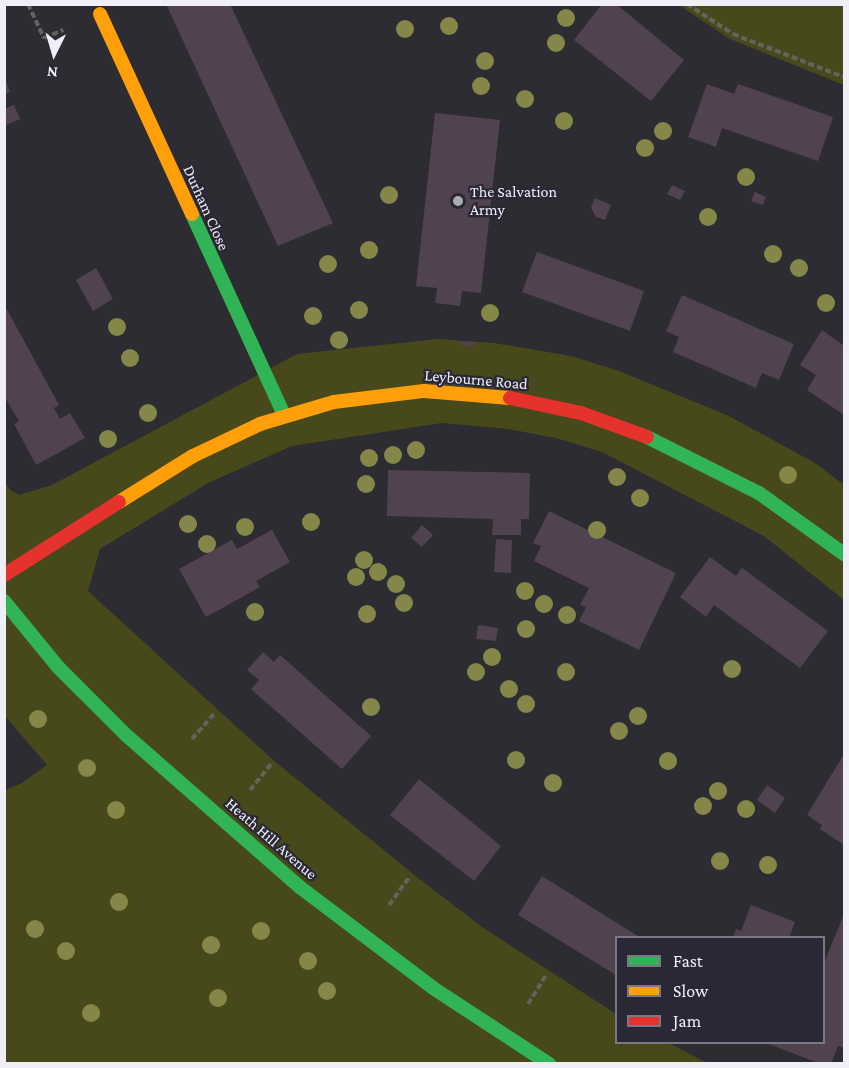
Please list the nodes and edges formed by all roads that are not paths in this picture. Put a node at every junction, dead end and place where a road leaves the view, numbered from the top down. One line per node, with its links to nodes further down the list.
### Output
1 (100, 14): 2 (street, Durham Close)
2 (284, 415): 3 (street, Leybourne Road); 4 (street, Leybourne Road)
3 (844, 554)
4 (4, 575)
5 (4, 601): 6 (street, Heath Hill Avenue)
6 (549, 1064)

